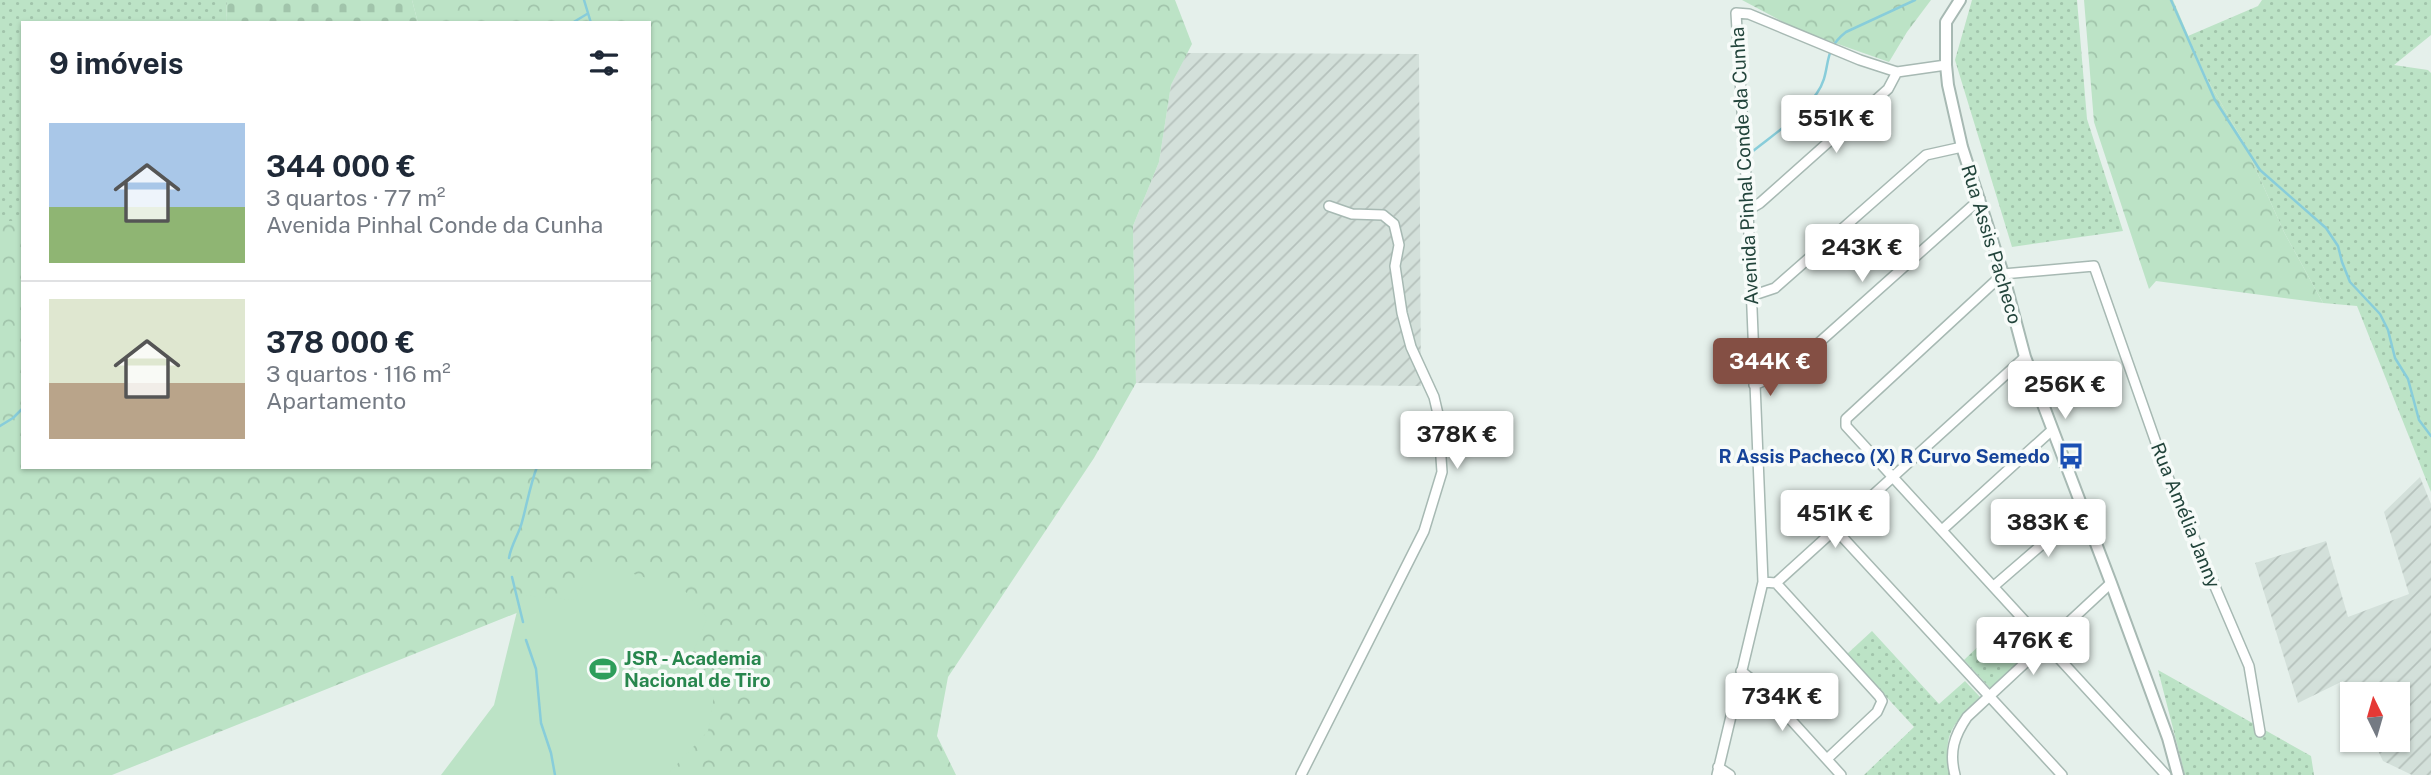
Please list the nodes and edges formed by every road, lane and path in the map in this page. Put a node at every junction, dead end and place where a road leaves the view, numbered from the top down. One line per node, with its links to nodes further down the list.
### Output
1 (1959, 0): 2 (street, Rua Assis Pacheco)
2 (1946, 65): 3 (street); 4 (street, Rua Assis Pacheco)
3 (1897, 72): 7 (street); 7 (street, Avenida Pinhal Conde da Cunha)
4 (1962, 147): 5 (street, Rua Assis Pacheco); 9 (street)
5 (1980, 199): 8 (street, Rua Assis Pacheco); 11 (street)
6 (1329, 206): 27 (street)
7 (1748, 210): 9 (street, Avenida Pinhal Conde da Cunha)
8 (2003, 274): 10 (street, Rua Assis Pacheco); 13 (street); 24 (street, Rua Amélia Janny)
9 (1751, 296): 11 (street, Avenida Pinhal Conde da Cunha)
10 (2025, 357): 12 (street, Rua Assis Pacheco); 13 (street)
11 (1754, 385): 17 (street, Avenida Pinhal Conde da Cunha)
12 (2051, 430): 14 (street, Rua Assis Pacheco); 16 (street)
13 (1892, 478): 15 (street); 16 (street)
14 (2083, 509): 19 (street, Rua Assis Pacheco); 20 (street)
15 (1835, 529): 18 (street); 23 (street)
16 (1942, 530): 20 (street)
17 (1763, 582): 18 (street); 22 (street, Avenida Pinhal Conde da Cunha)
18 (1776, 583): 25 (street)
19 (2111, 583): 21 (street); 33 (street, Rua Assis Pacheco)
20 (1994, 586): 21 (street)
21 (2046, 646): 23 (street); 32 (street)
22 (1741, 671): 25 (street); 26 (street, Avenida Pinhal Conde da Cunha)
23 (1989, 696): 30 (street); 31 (street)
24 (2260, 732)
25 (1826, 759): 29 (street)
26 (1718, 771): 28 (street)
27 (1301, 775)
28 (1730, 775)
29 (1841, 775)
30 (1955, 775)
31 (2062, 775)
32 (2166, 775)
33 (2178, 775)

